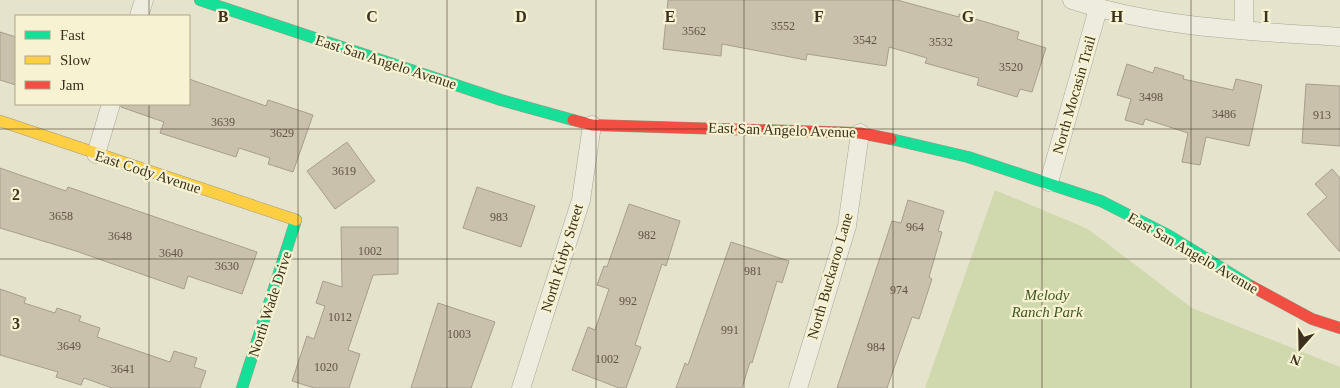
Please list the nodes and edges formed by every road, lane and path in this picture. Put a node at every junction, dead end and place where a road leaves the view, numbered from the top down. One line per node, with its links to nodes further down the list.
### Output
1 (144, 0): 6 (street)
2 (200, 0): 11 (street, East San Angelo Avenue)
3 (1072, 0): 5 (street)
4 (1244, 0): 7 (street)
5 (1098, 8): 7 (street); 14 (street, North Mocasin Trail)
6 (139, 15)
7 (1244, 30): 8 (street)
8 (1340, 37)
9 (112, 105): 13 (street)
10 (0, 122): 13 (street, East Cody Avenue)
11 (592, 124): 12 (street, East San Angelo Avenue); 18 (street, North Kirby Street)
12 (860, 133): 14 (street, East San Angelo Avenue); 19 (street, North Buckaroo Lane)
13 (96, 154): 15 (street, East Cody Avenue)
14 (1050, 182): 16 (street, East San Angelo Avenue)
15 (297, 220): 17 (street, North Wade Drive)
16 (1340, 328)
17 (242, 388)
18 (521, 388)
19 (798, 388)

